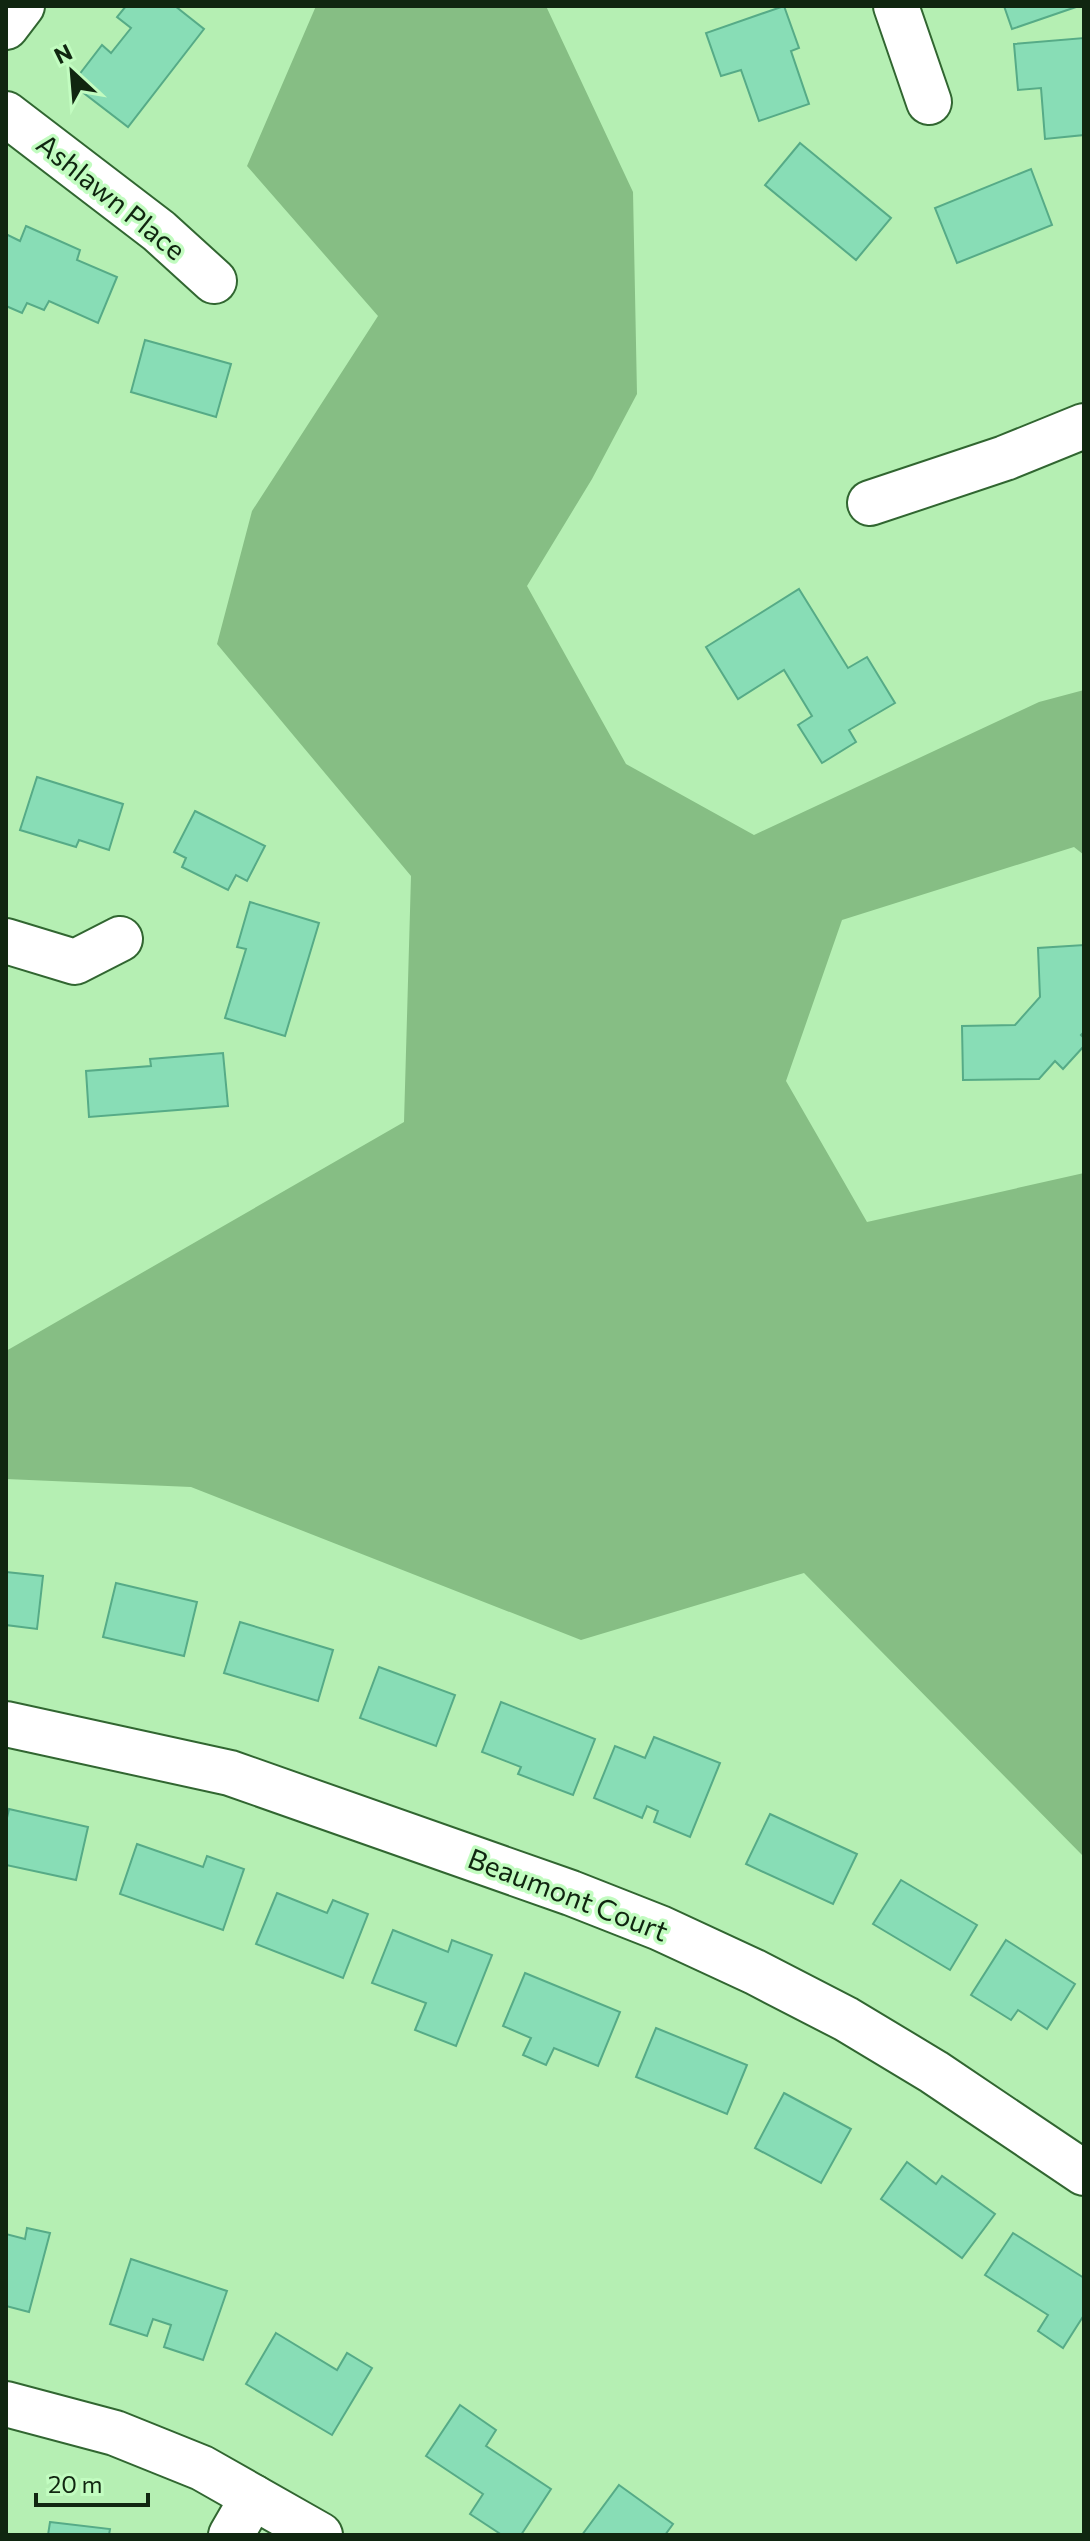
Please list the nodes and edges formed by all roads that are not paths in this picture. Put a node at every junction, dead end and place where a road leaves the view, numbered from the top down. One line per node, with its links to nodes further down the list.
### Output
1 (22, 6): 3 (street)
2 (896, 6): 4 (street)
3 (6, 27)
4 (929, 102)
5 (6, 114): 6 (street, Ashlawn Place)
6 (214, 281)
7 (1084, 426): 8 (street)
8 (870, 503)
9 (120, 939): 10 (street)
10 (6, 941)
11 (6, 1724): 12 (street, Beaumont Court)
12 (1084, 2173)
13 (6, 2404): 14 (street)
14 (253, 2497): 15 (street); 16 (street)
15 (231, 2535)
16 (320, 2535)

